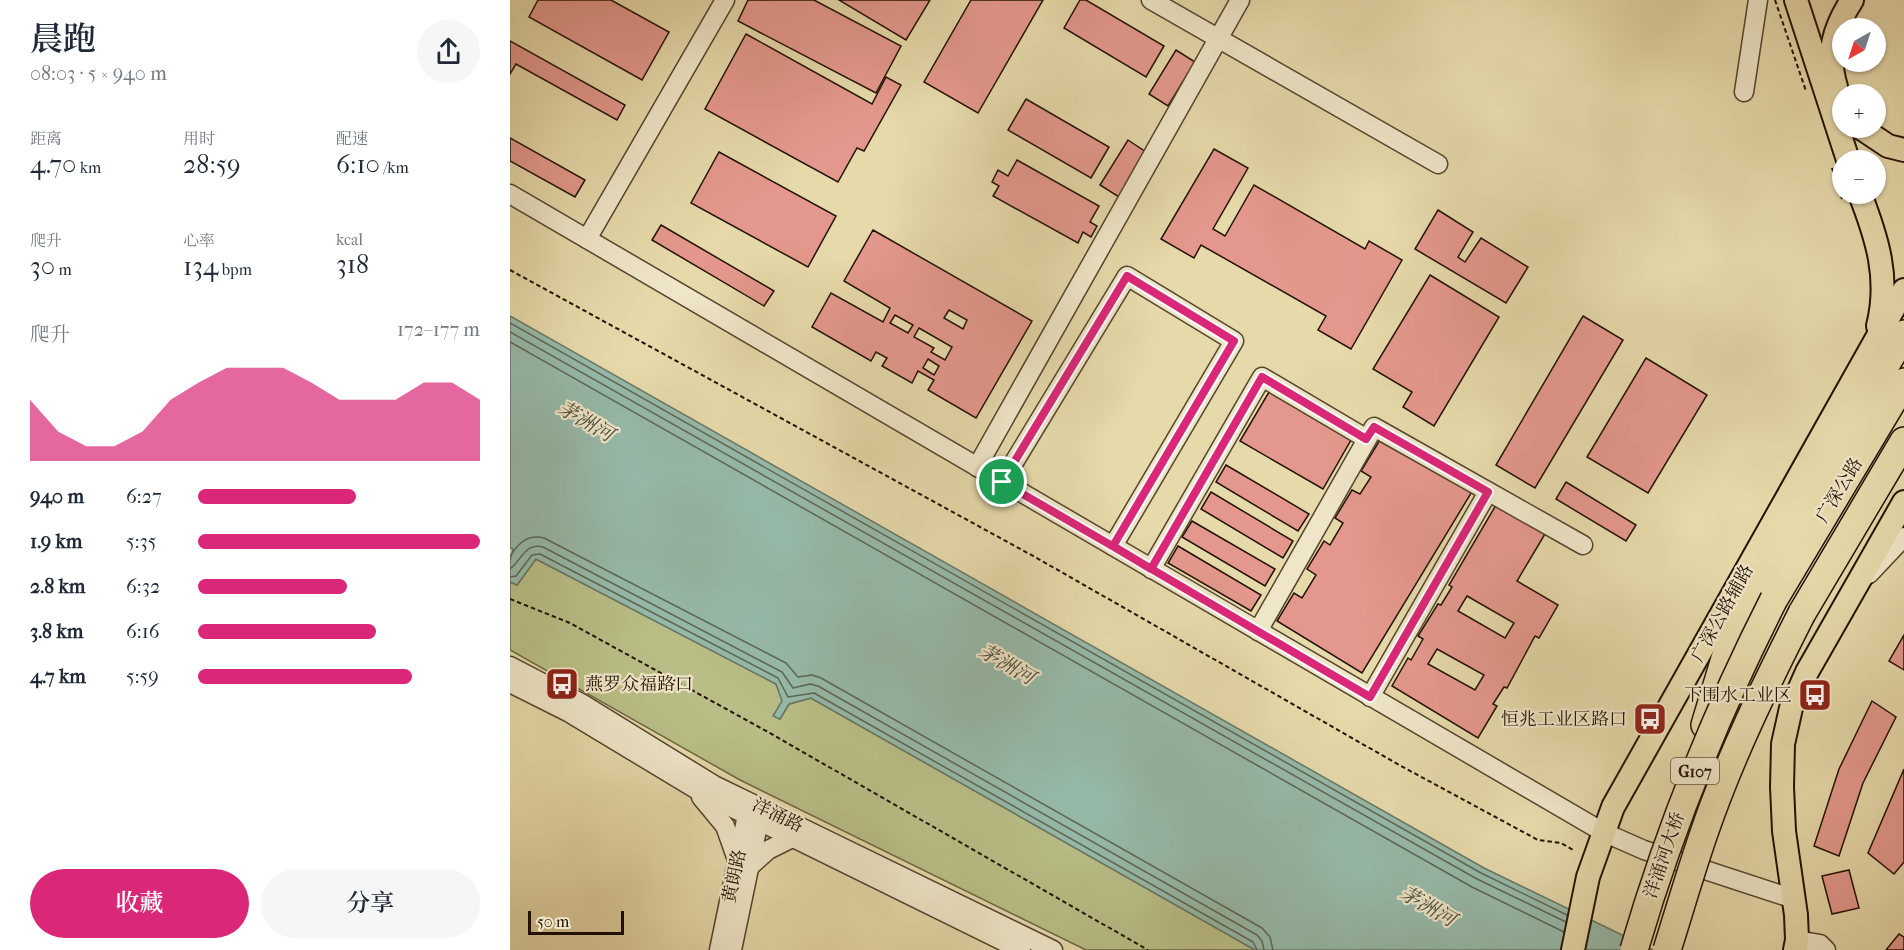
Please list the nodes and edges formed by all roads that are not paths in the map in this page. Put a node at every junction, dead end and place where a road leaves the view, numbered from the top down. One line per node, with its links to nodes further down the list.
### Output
1 (725, 0): 16 (street)
2 (1151, 0): 7 (street)
3 (1240, 0): 7 (street)
4 (1758, 0): 9 (street)
5 (1796, 0): 11 (main road)
6 (1846, 9): 8 (main road)
7 (1218, 38): 13 (street); 23 (street)
8 (1836, 84)
9 (1744, 92)
10 (1876, 138): 12 (main road)
11 (1845, 150)
12 (1904, 150)
13 (1438, 164)
14 (510, 194): 16 (street)
15 (1864, 204): 19 (main road)
16 (587, 239): 23 (street)
17 (1904, 290): 19 (main road, 广深公路辅路)
18 (1904, 334): 31 (highway)
19 (1866, 358): 40 (main road, 广深公路辅路)
20 (1904, 382): 31 (highway, 广深公路 / G107)
21 (1366, 439): 25 (street); 30 (street); 34 (street)
22 (1904, 441): 33 (highway, 广深公路 / G107)
23 (977, 467): 24 (street)
24 (1002, 482): 29 (street); 29 (street)
25 (1488, 492): 28 (street); 37 (street)
26 (1904, 502): 32 (main road)
27 (1904, 537): 32 (street)
28 (1583, 545)
29 (1113, 546): 30 (street)
30 (1151, 569): 34 (street)
31 (1766, 590): 50 (highway, 洋涌河大桥 / G107, bridge)
32 (1851, 593): 43 (main road)
33 (1802, 614): 51 (highway, 洋涌河大桥 / G107, bridge)
34 (1258, 631): 37 (street)
35 (510, 666): 39 (street, 洋涌路)
36 (510, 682): 38 (street, 洋涌路)
37 (1370, 697): 40 (street)
38 (686, 784): 39 (street, 洋涌路); 42 (street)
39 (755, 812): 41 (street, 洋涌路); 42 (street, 黄朗路); 48 (street, 洋涌路)
40 (1603, 832): 43 (street); 49 (main road, 广深公路辅路)
41 (794, 837): 42 (street); 47 (street, 洋涌路)
42 (743, 865): 45 (street, 黄朗路); 46 (street, 黄朗路)
43 (1794, 899): 44 (main road)
44 (1796, 945): 52 (street)
45 (719, 950)
46 (732, 950)
47 (1021, 950)
48 (1053, 950)
49 (1573, 950)
50 (1634, 950)
51 (1667, 950)
52 (1826, 950)

